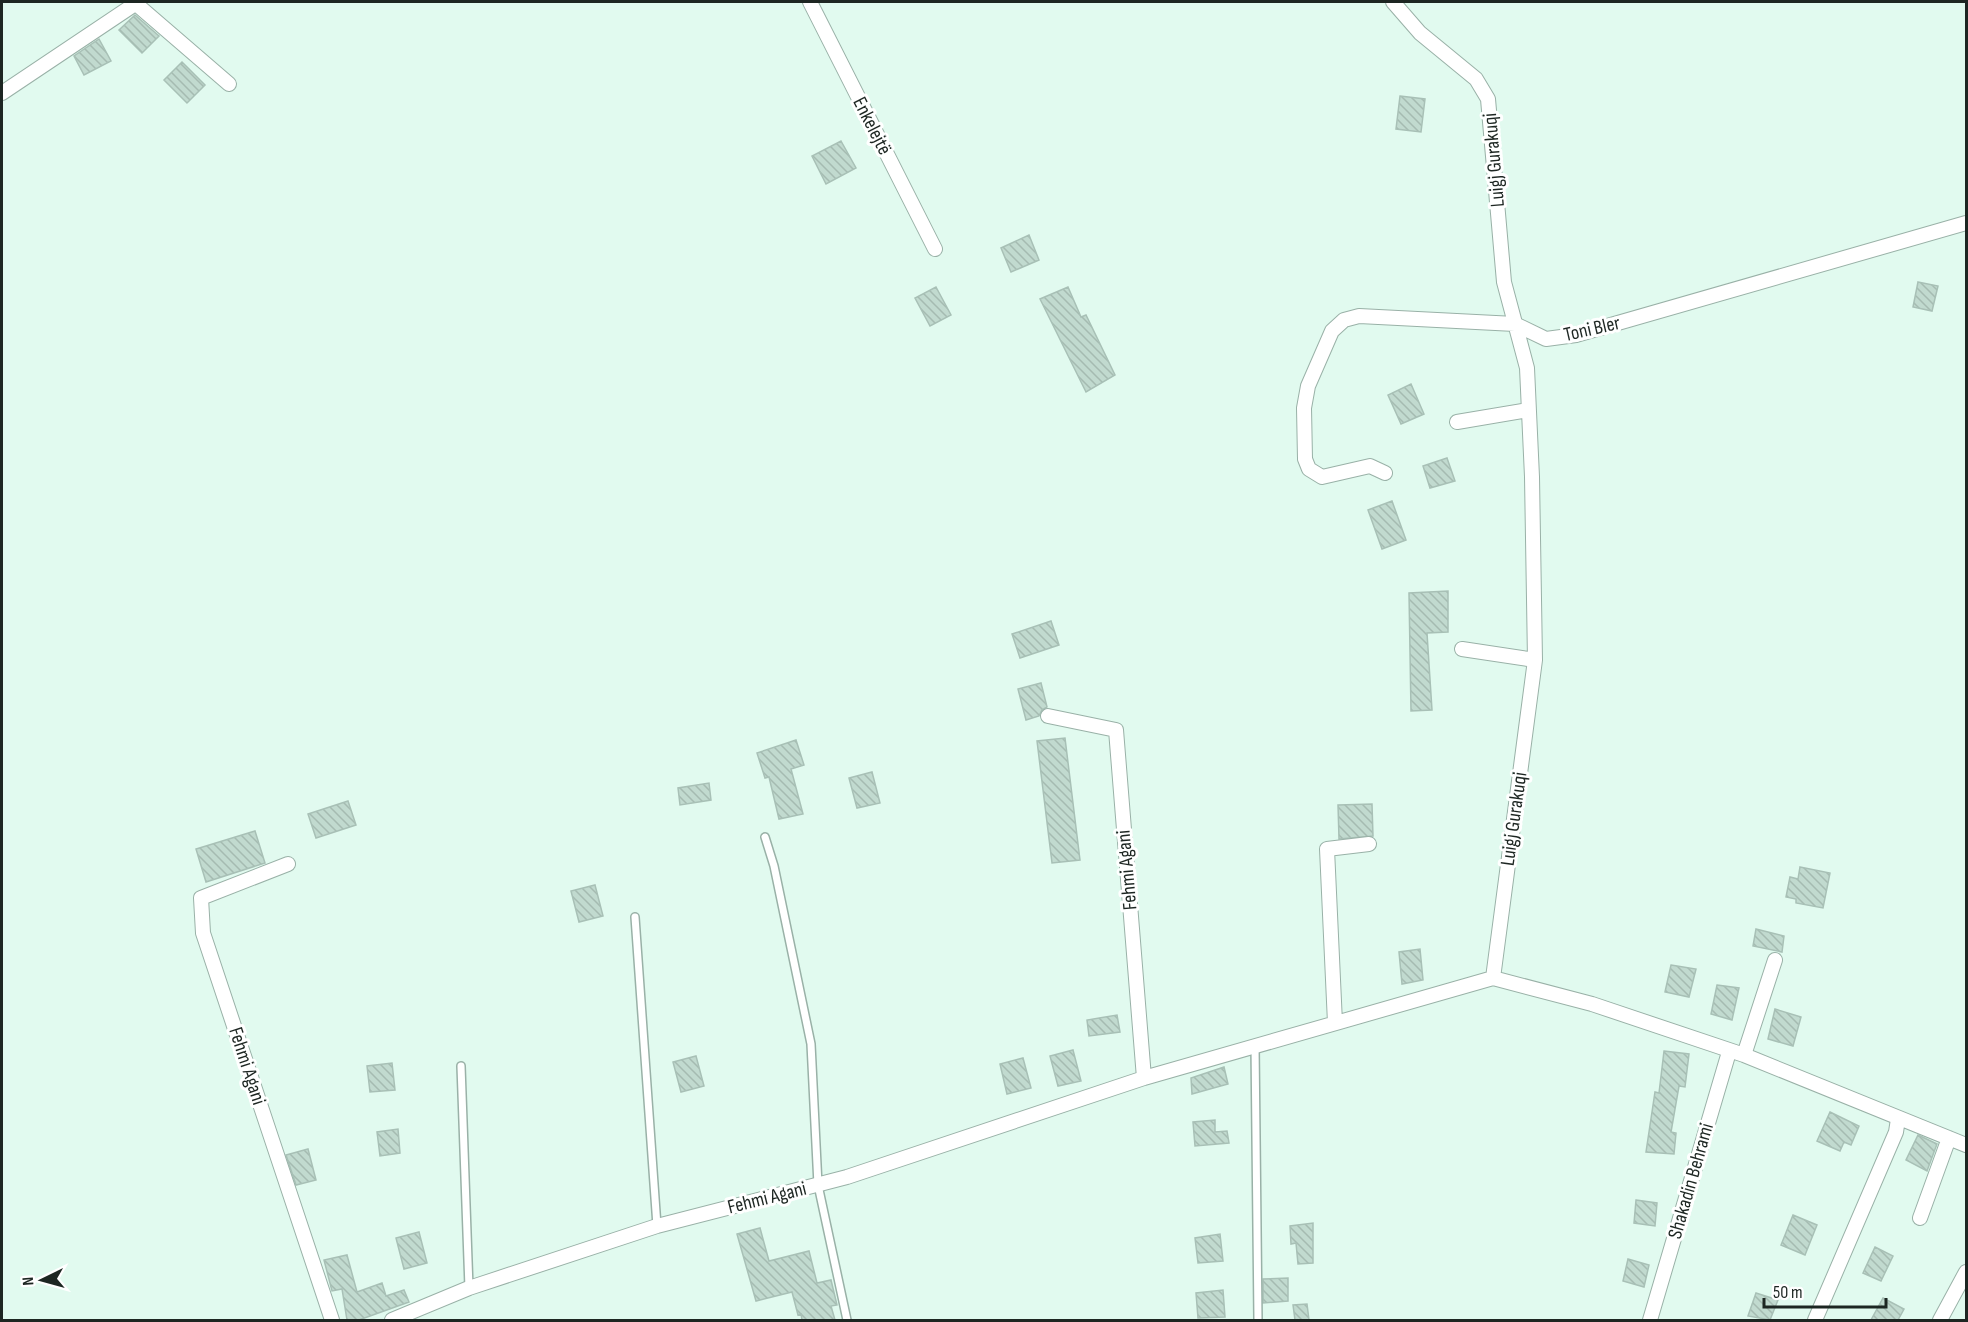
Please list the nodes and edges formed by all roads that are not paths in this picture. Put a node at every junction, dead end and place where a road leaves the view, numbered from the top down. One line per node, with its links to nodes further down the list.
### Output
1 (136, 2): 4 (street); 5 (street)
2 (810, 2): 7 (street, Enkelejtë)
3 (1393, 2): 8 (street, Luigj Gurakuqi)
4 (229, 84)
5 (2, 93)
6 (1966, 222): 9 (street, Toni Bler)
7 (935, 249)
8 (1515, 324): 9 (street, Toni Bler); 10 (street, Luigj Gurakuqi); 13 (street, Toni Bler)
9 (1546, 339): 10 (street)
10 (1524, 355): 11 (street, Luigj Gurakuqi)
11 (1528, 410): 12 (street); 15 (street, Luigj Gurakuqi)
12 (1457, 422)
13 (1385, 473)
14 (1462, 649): 15 (street)
15 (1535, 660): 22 (street, Luigj Gurakuqi)
16 (1048, 716): 28 (street, Fehmi Agani)
17 (765, 837): 32 (lane)
18 (1369, 844): 23 (street)
19 (288, 864): 38 (street, Fehmi Agani)
20 (635, 917): 34 (lane)
21 (1774, 960): 26 (street)
22 (1493, 978): 23 (street, Fehmi Agani); 25 (street)
23 (1335, 1023): 24 (street, Fehmi Agani)
24 (1255, 1045): 28 (street, Fehmi Agani); 41 (lane)
25 (1729, 1052): 26 (street); 37 (street, Shakadin Behrami)
26 (1744, 1055): 29 (street)
27 (461, 1066): 36 (lane)
28 (1144, 1078): 32 (street, Fehmi Agani)
29 (1898, 1119): 30 (street); 42 (street)
30 (1949, 1138): 31 (street); 33 (street)
31 (1966, 1145)
32 (818, 1185): 34 (street, Fehmi Agani); 40 (lane)
33 (1920, 1218)
34 (657, 1226): 36 (street, Fehmi Agani)
35 (1966, 1272): 43 (street)
36 (469, 1288): 39 (street, Fehmi Agani)
37 (1651, 1316)
38 (332, 1320)
39 (392, 1320)
40 (847, 1320)
41 (1258, 1320)
42 (1815, 1320)
43 (1940, 1320)

